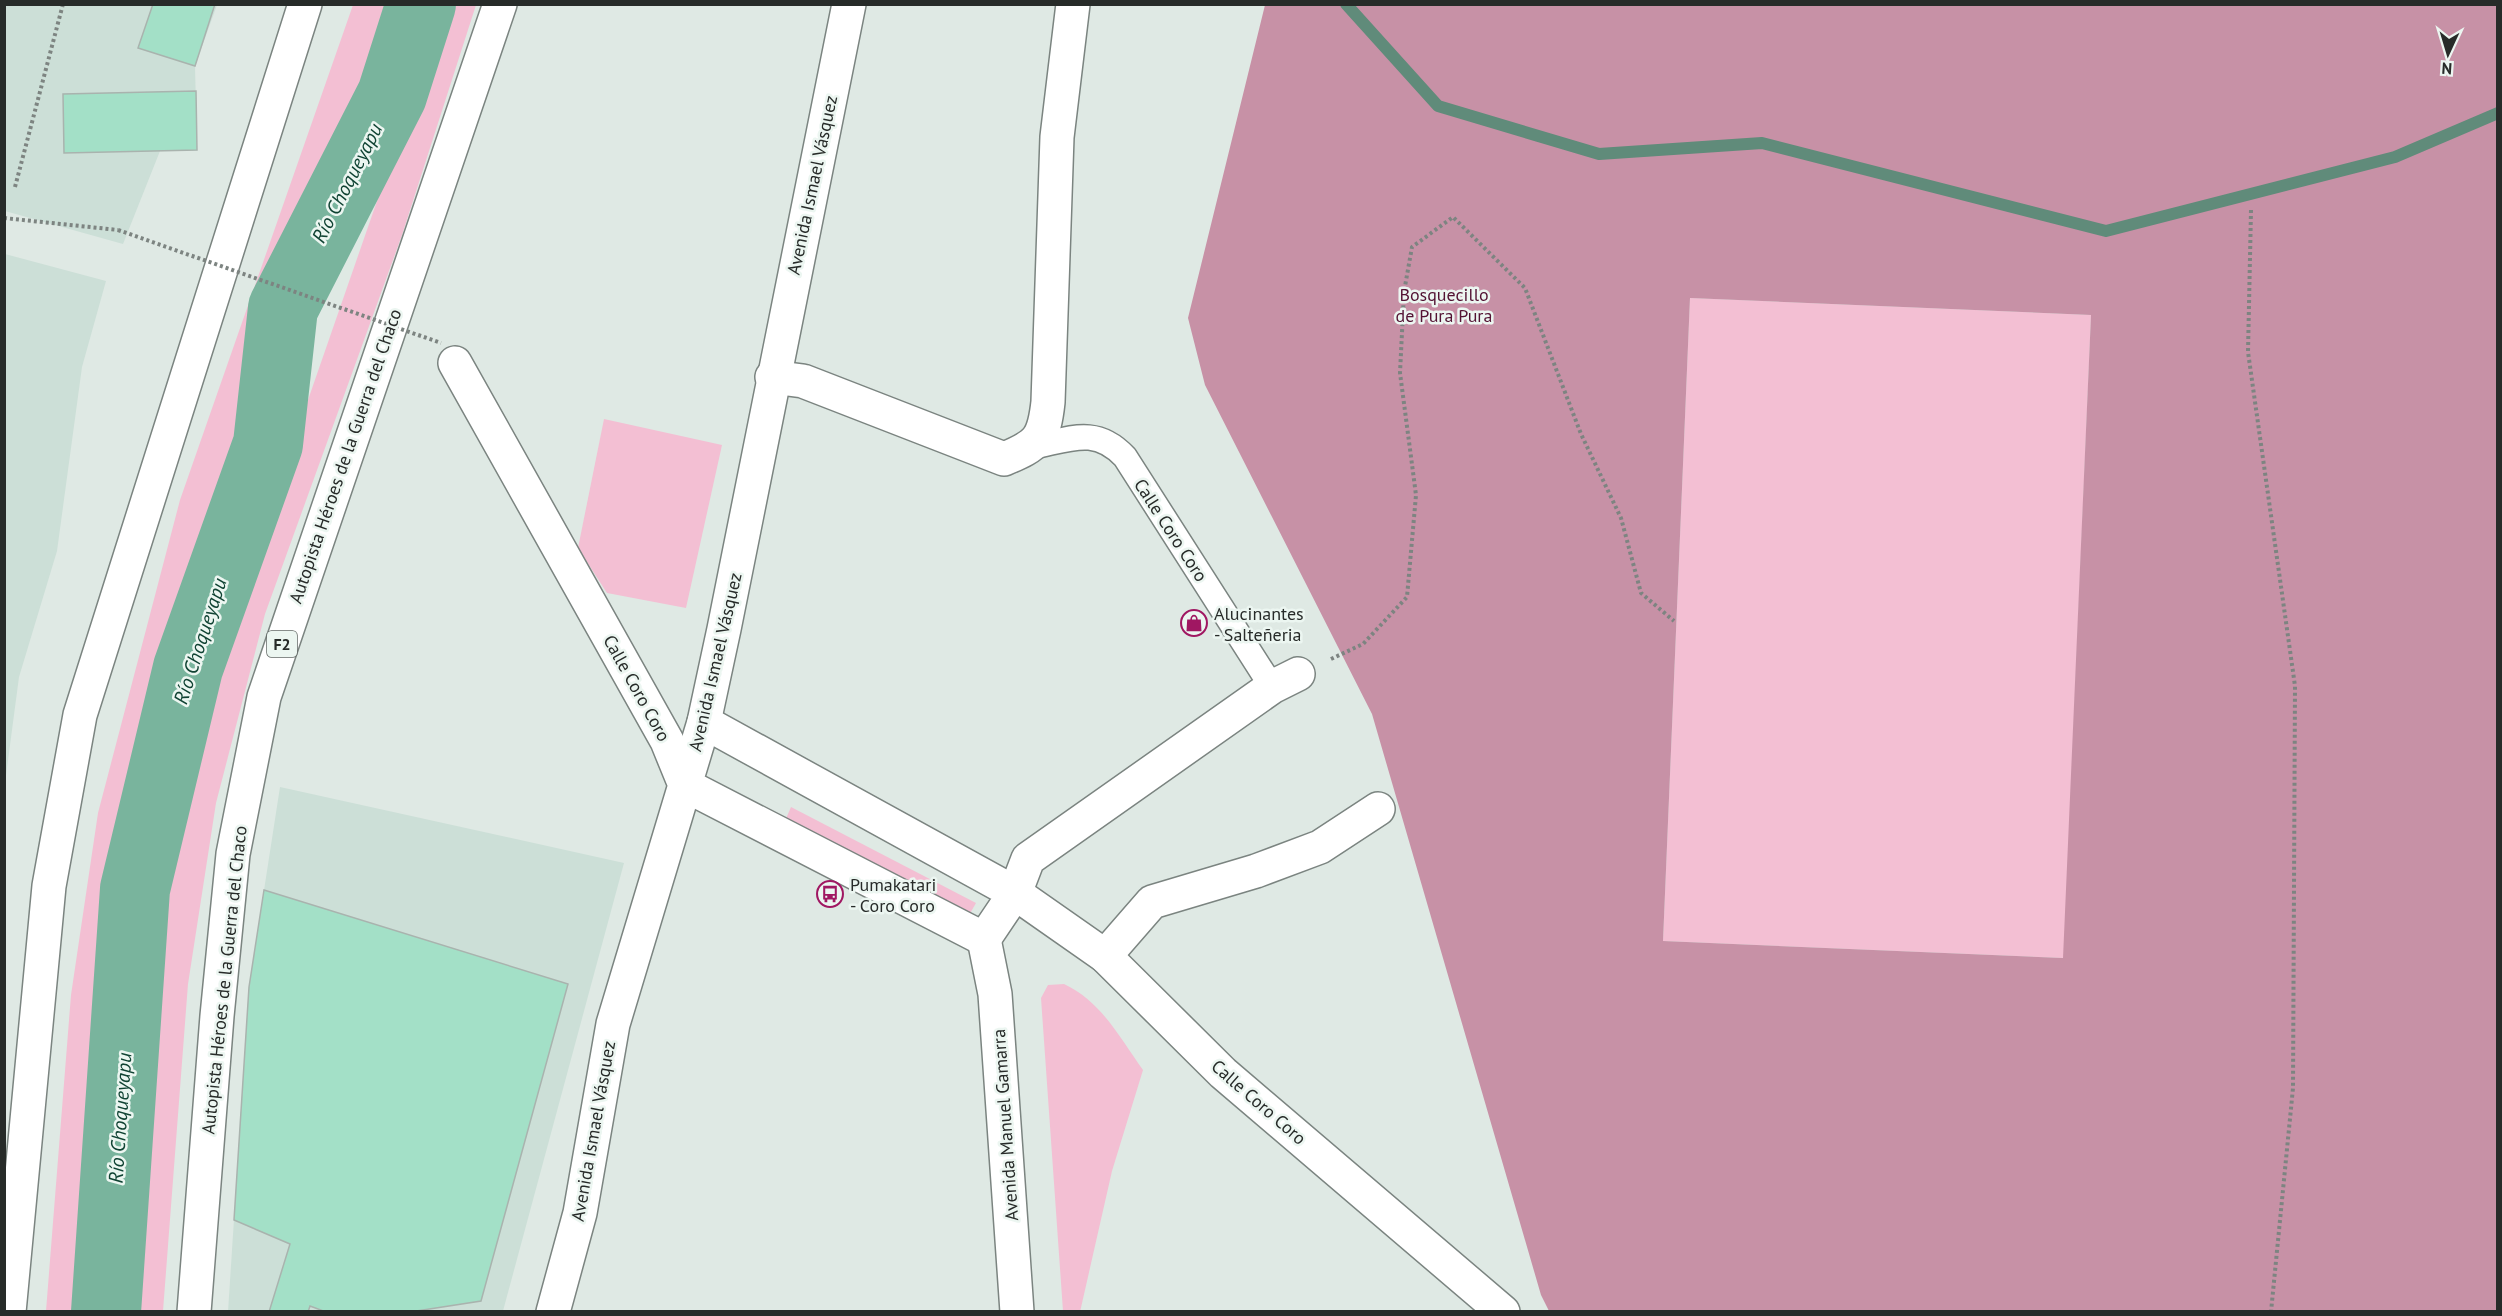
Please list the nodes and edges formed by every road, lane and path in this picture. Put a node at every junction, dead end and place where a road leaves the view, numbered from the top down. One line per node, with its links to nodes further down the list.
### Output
1 (63, 4): 6 (path)
2 (305, 4): 20 (main road)
3 (500, 4): 21 (main road, Autopista Héroes de la Guerra del Chaco / F2)
4 (849, 4): 10 (main road, Avenida Ismael Vásquez)
5 (1073, 4): 11 (main road)
6 (15, 187)
7 (2251, 210): 25 (path)
8 (4, 218): 9 (path, bridge)
9 (448, 353): 15 (main road, Calle Coro Coro)
10 (772, 377): 11 (main road); 14 (main road, Avenida Ismael Vásquez)
11 (1031, 447): 13 (lane, Calle Coro Coro)
12 (1674, 621): 13 (path)
13 (1285, 681): 17 (main road)
14 (704, 722): 15 (main road, Avenida Ismael Vásquez); 17 (main road, Calle Coro Coro)
15 (685, 785): 18 (main road); 22 (main road, Avenida Ismael Vásquez)
16 (1378, 809): 19 (main road)
17 (1015, 893): 18 (main road); 19 (main road, Calle Coro Coro)
18 (984, 939): 23 (main road, Avenida Manuel Gamarra)
19 (1106, 956): 24 (main road, Calle Coro Coro)
20 (9, 1311)
21 (194, 1311)
22 (553, 1311)
23 (1017, 1311)
24 (1503, 1311)
25 (2271, 1311)

